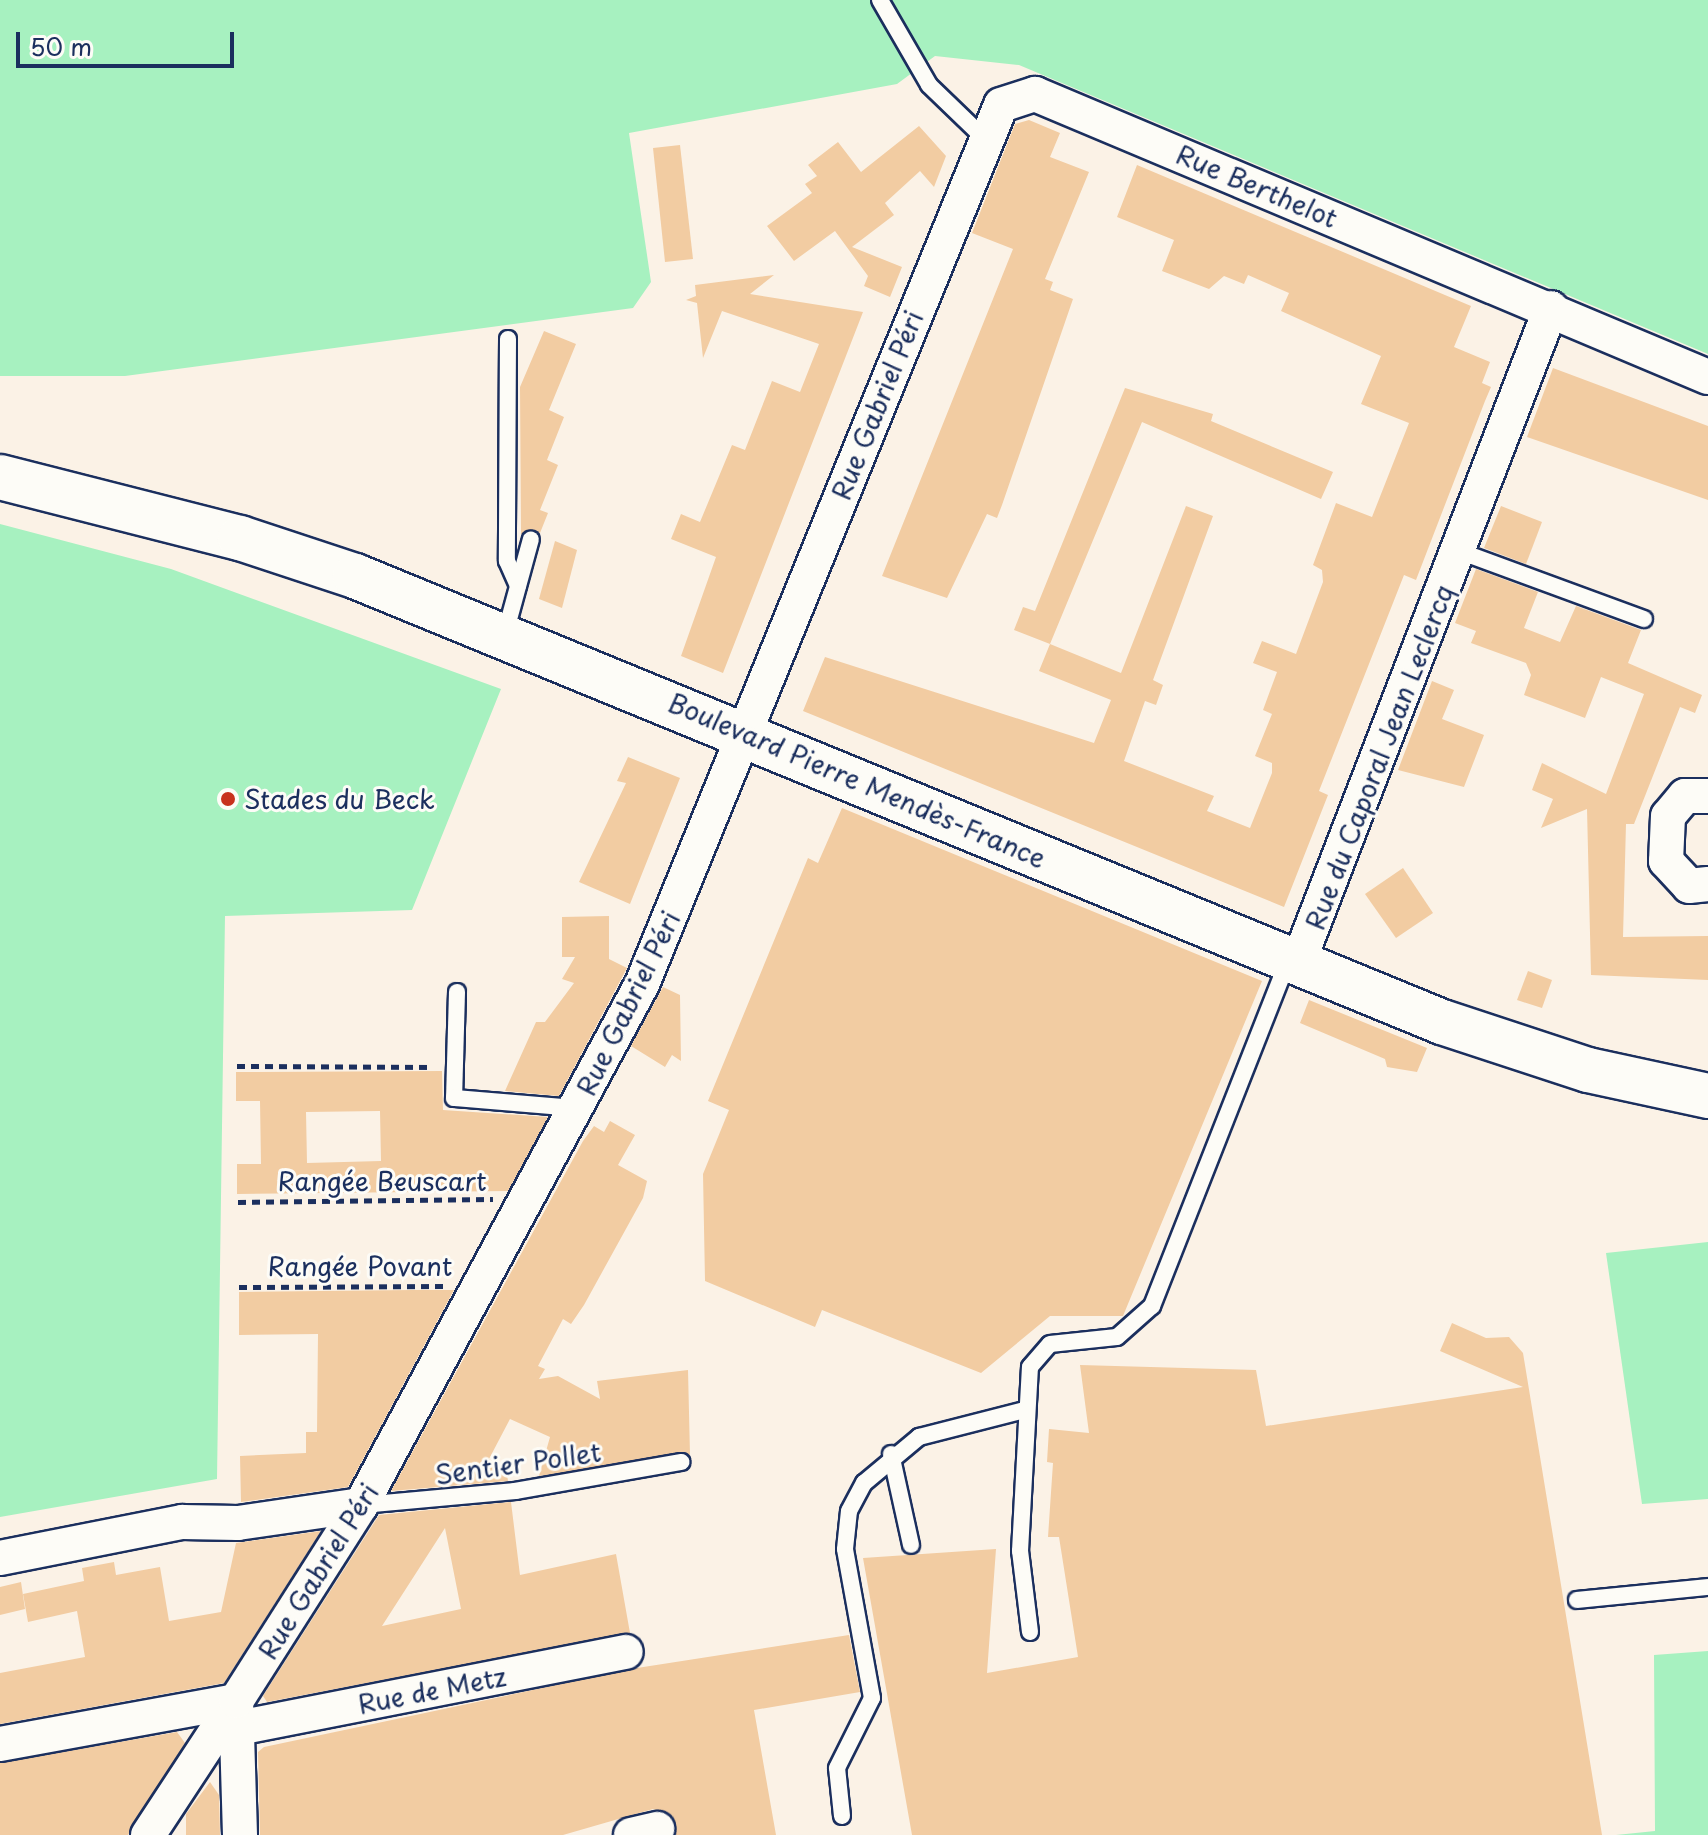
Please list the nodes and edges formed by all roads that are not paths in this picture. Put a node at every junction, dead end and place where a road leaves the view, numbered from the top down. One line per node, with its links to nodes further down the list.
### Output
1 (880, 0): 2 (lane)
2 (984, 138): 3 (street, Rue Berthelot); 12 (street, Rue Gabriel Péri)
3 (1551, 308): 5 (street, Rue Berthelot); 8 (street, Rue du Caporal Jean Leclercq)
4 (508, 339): 9 (lane)
5 (1708, 377)
6 (0, 477): 11 (street, Boulevard Pierre Mendès-France)
7 (531, 539): 9 (lane)
8 (1459, 551): 10 (lane, Rue du Caporal Jean Leclercq); 15 (street, Rue du Caporal Jean Leclercq)
9 (518, 586): 11 (lane)
10 (1644, 619)
11 (505, 634): 12 (street, Boulevard Pierre Mendès-France)
12 (746, 733): 15 (street, Boulevard Pierre Mendès-France); 18 (street, Rue Gabriel Péri)
13 (1708, 796): 14 (street)
14 (1708, 884)
15 (1293, 961): 17 (street, Boulevard Pierre Mendès-France); 19 (lane)
16 (457, 992): 18 (lane)
17 (1708, 1096)
18 (577, 1108): 22 (street, Rue Gabriel Péri)
19 (1024, 1410): 20 (lane); 27 (lane)
20 (891, 1454): 23 (lane); 31 (lane)
21 (681, 1462): 22 (lane, Sentier Pollet)
22 (361, 1505): 24 (street); 29 (street, Rue Gabriel Péri)
23 (911, 1545)
24 (0, 1558)
25 (1708, 1587): 26 (lane)
26 (1577, 1600)
27 (1030, 1632)
28 (626, 1652): 29 (street, Rue de Metz)
29 (237, 1715): 30 (street, Rue de Metz); 32 (street, Rue Gabriel Péri); 33 (street)
30 (0, 1744)
31 (842, 1816)
32 (148, 1835)
33 (240, 1835)

